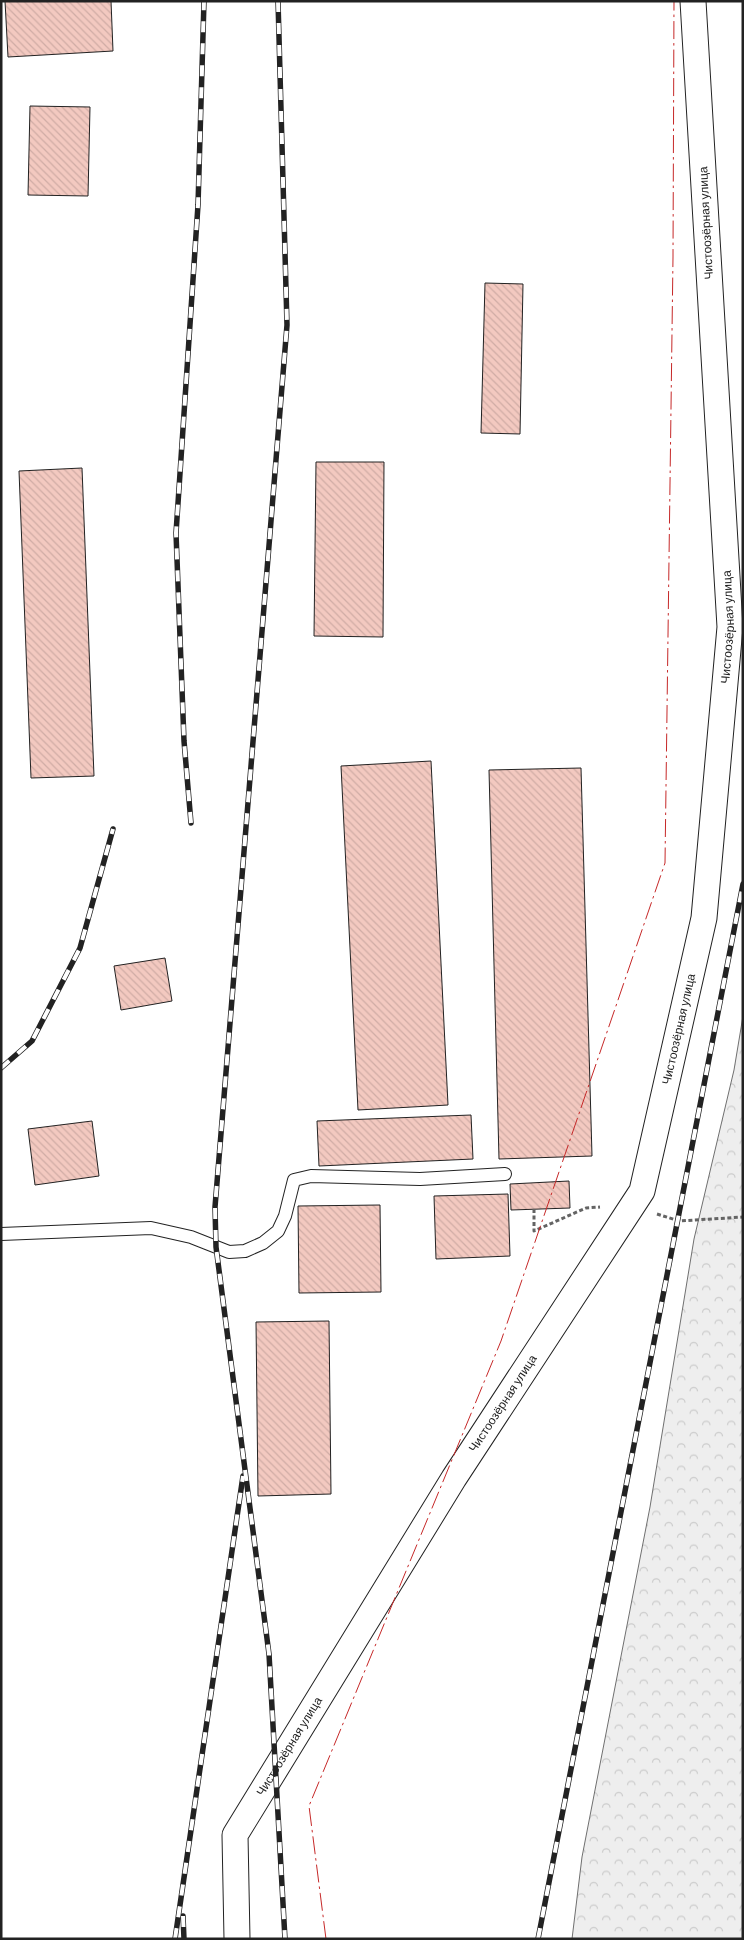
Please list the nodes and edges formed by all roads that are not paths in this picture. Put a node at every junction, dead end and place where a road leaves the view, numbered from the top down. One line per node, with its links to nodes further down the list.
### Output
1 (693, 1): 4 (street, Чистоозёрная улица)
2 (506, 1174): 3 (lane)
3 (1, 1234)
4 (237, 1939)

